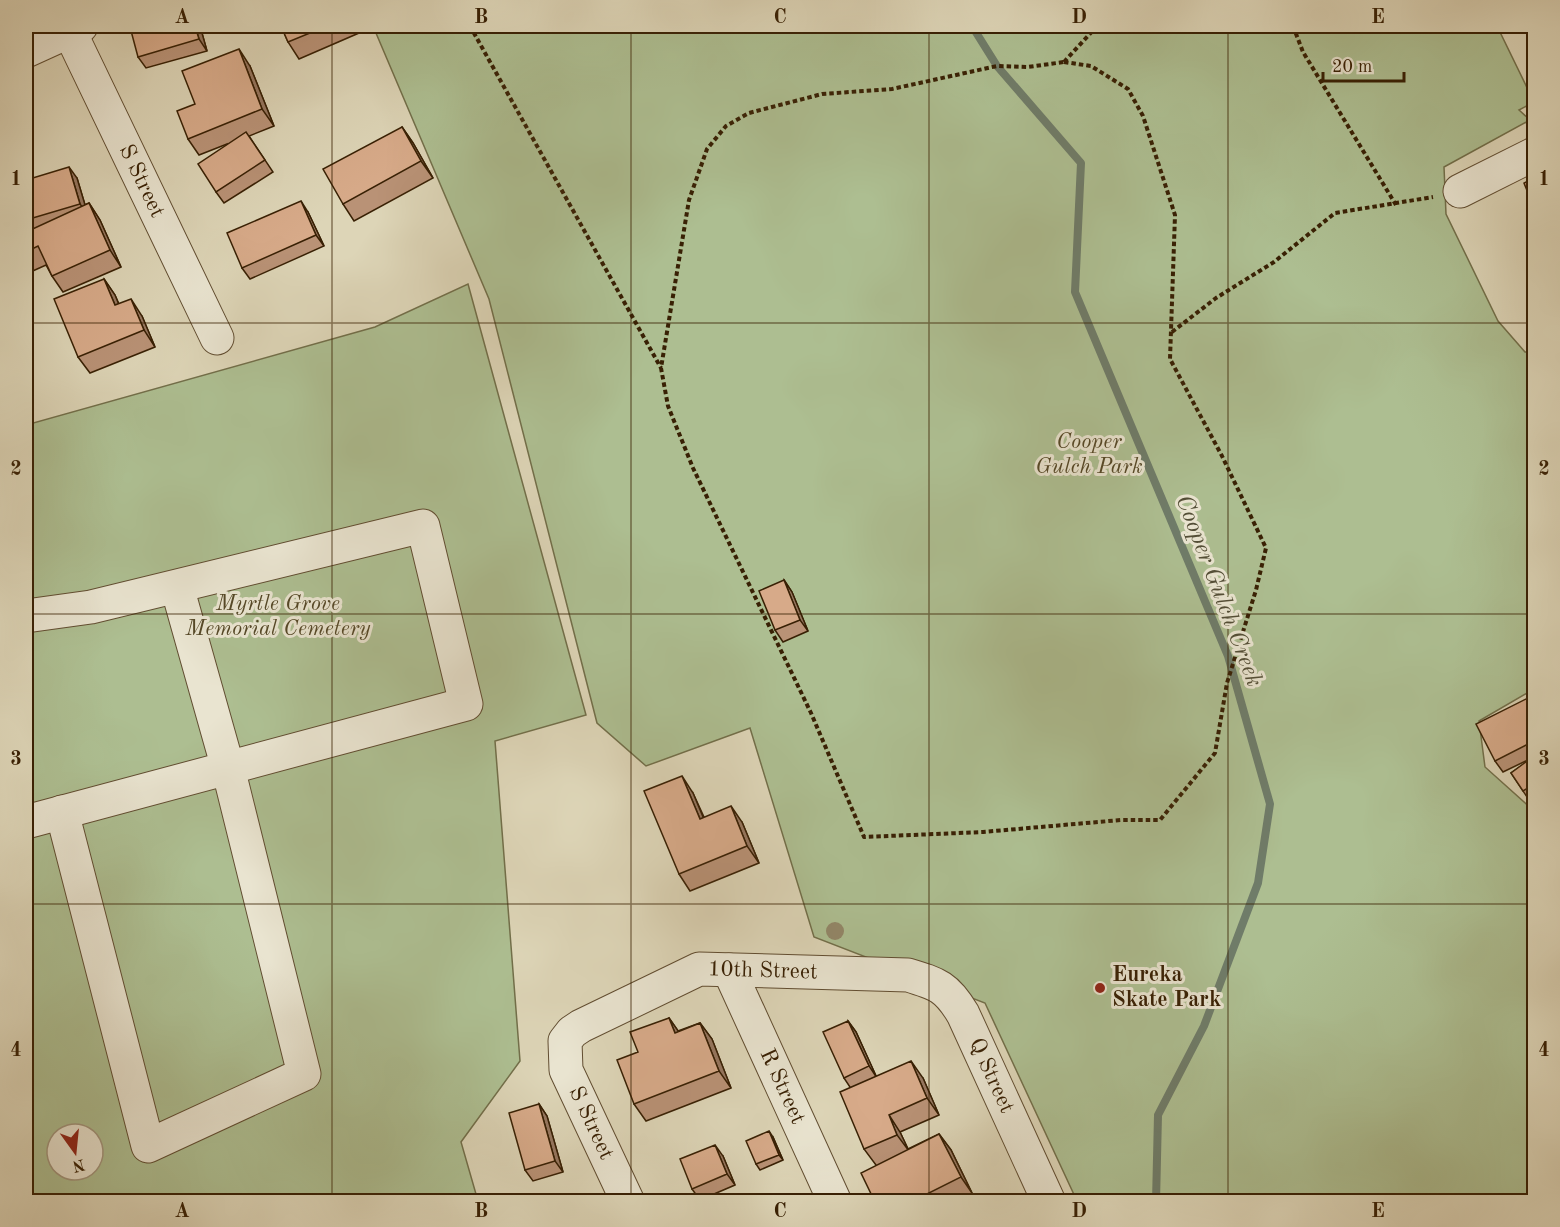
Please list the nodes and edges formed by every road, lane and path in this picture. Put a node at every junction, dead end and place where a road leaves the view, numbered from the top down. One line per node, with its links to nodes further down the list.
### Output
1 (470, 26): 12 (path)
2 (1097, 26): 6 (path)
3 (1293, 26): 9 (path)
4 (72, 27): 5 (street); 11 (street, S Street)
5 (26, 51)
6 (1064, 62): 10 (path); 12 (path)
7 (1534, 154): 8 (street)
8 (1460, 190): 9 (path)
9 (1396, 205): 10 (path)
10 (1172, 332): 12 (path)
11 (217, 338)
12 (662, 368)
13 (177, 587): 14 (street); 15 (street); 15 (street)
14 (26, 615)
15 (228, 768): 16 (street); 16 (street)
16 (62, 812): 17 (street)
17 (26, 822)
18 (729, 970): 19 (street, 10th Street); 20 (street, 10th Street); 22 (street, R Street)
19 (908, 975): 23 (street, Q Street)
20 (565, 1041): 21 (street, S Street)
21 (628, 1202)
22 (835, 1202)
23 (1049, 1202)

